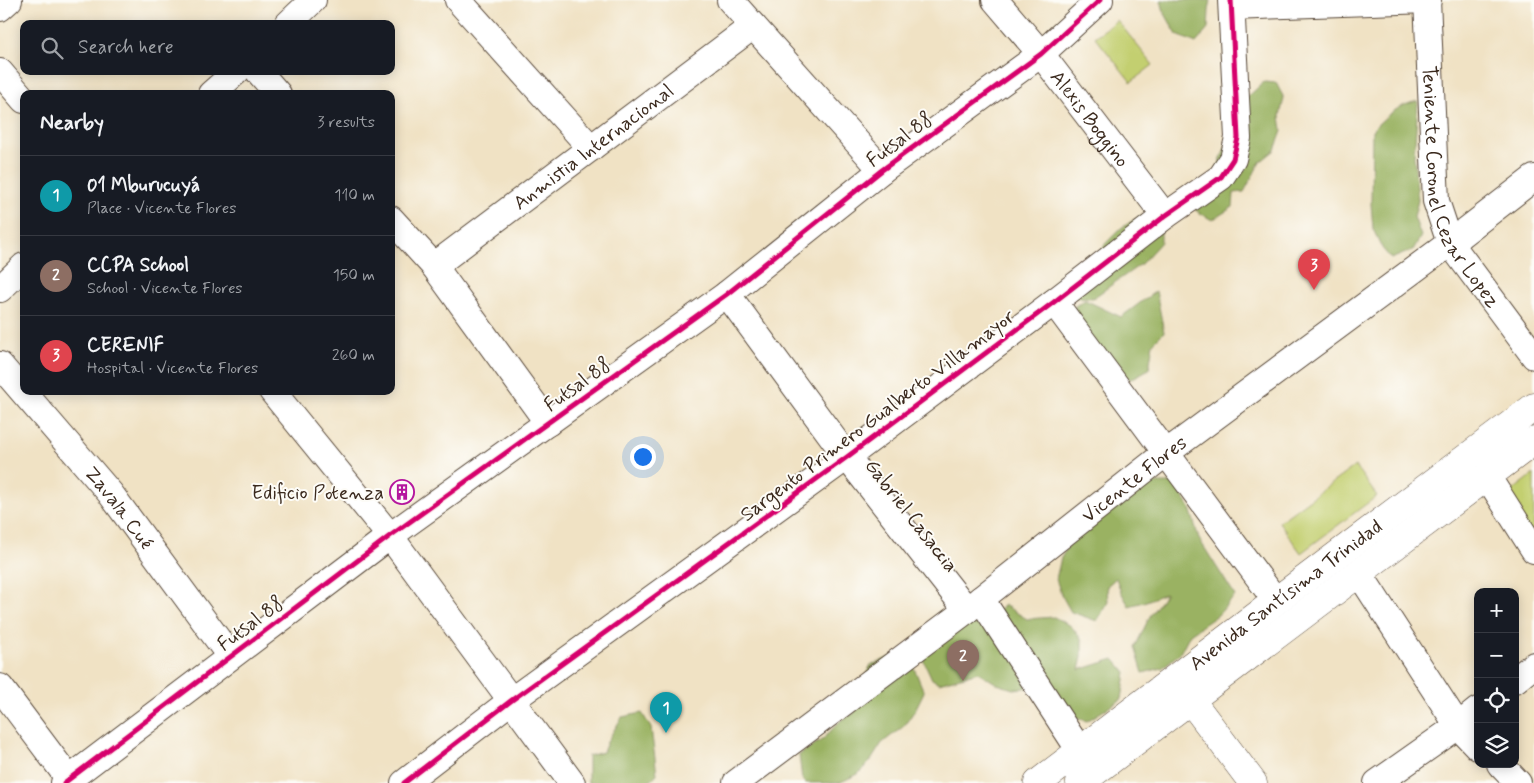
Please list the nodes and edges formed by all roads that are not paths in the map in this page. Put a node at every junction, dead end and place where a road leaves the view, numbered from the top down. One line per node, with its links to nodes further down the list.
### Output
1 (9, 0): 9 (street)
2 (313, 0): 10 (street)
3 (458, 0): 19 (street)
4 (730, 0): 11 (street)
5 (995, 0): 12 (street, Alexis Boggino)
6 (1100, 0): 12 (street, Futsal 88)
7 (1428, 0): 8 (street); 24 (street, Teniente Coronel Cezar Lopez)
8 (1232, 3): 22 (street, Sargento Primero Gualberto Villamayor)
9 (0, 8)
10 (292, 20)
11 (752, 26): 19 (street, Anmistia Internacional); 20 (street)
12 (1040, 54): 20 (street, Futsal 88); 22 (street, Alexis Boggino)
13 (0, 72): 18 (street)
14 (232, 75): 16 (street)
15 (261, 75): 17 (street)
16 (215, 90)
17 (275, 90)
18 (20, 95)
19 (590, 148): 25 (street, Anmistia Internacional)
20 (882, 170): 28 (street, Futsal 88)
21 (1534, 178): 24 (street, Vicente Flores)
22 (1165, 216): 29 (street, Sargento Primero Gualberto Villamayor)
23 (395, 223): 25 (street)
24 (1450, 242): 30 (street, Teniente Coronel Cezar Lopez); 38 (street, Vicente Flores)
25 (434, 266): 36 (street)
26 (20, 270): 27 (street)
27 (0, 289)
28 (727, 294): 36 (street, Futsal 88); 39 (street, Gabriel Casaccia)
29 (1054, 302): 38 (street); 39 (street, Sargento Primero Gualberto Villamayor)
30 (1534, 356)
31 (0, 365): 32 (street, Zavala Cué)
32 (20, 388)
33 (26, 395): 46 (street, Zavala Cué)
34 (275, 395): 41 (street)
35 (1534, 407): 44 (main road, Avenida Santísima Trinidad)
36 (548, 423): 41 (street, Futsal 88)
37 (1534, 441): 40 (main road, Avenida Santísima Trinidad)
38 (1166, 453): 44 (street); 45 (street, Vicente Flores)
39 (847, 457): 45 (street, Gabriel Casaccia); 51 (street, Sargento Primero Gualberto Villamayor)
40 (1488, 476): 42 (street); 43 (main road, Avenida Santísima Trinidad)
41 (390, 536): 46 (street, Futsal 88); 51 (street)
42 (1534, 550)
43 (1359, 573): 52 (main road, Avenida Santísima Trinidad); 54 (street)
44 (1276, 601): 49 (main road, Avenida Santísima Trinidad)
45 (974, 604): 56 (street, Gabriel Casaccia); 61 (street, Vicente Flores)
46 (230, 656): 58 (street, Futsal 88)
47 (1534, 665): 48 (street)
48 (1518, 678)
49 (1174, 679): 52 (main road); 56 (main road, Avenida Santísima Trinidad)
50 (0, 687): 58 (street)
51 (512, 700): 59 (street, Sargento Primero Gualberto Villamayor); 60 (street)
52 (1191, 700): 63 (main road, Avenida Santísima Trinidad); 64 (main road)
53 (1474, 713): 54 (street)
54 (1458, 726): 55 (street); 65 (street)
55 (1474, 743)
56 (1080, 751): 62 (main road, Avenida Santísima Trinidad)
57 (1504, 768): 66 (street)
58 (66, 781)
59 (404, 783)
60 (572, 783)
61 (736, 783)
62 (1038, 783)
63 (1080, 783)
64 (1252, 783)
65 (1377, 783)
66 (1518, 783)

